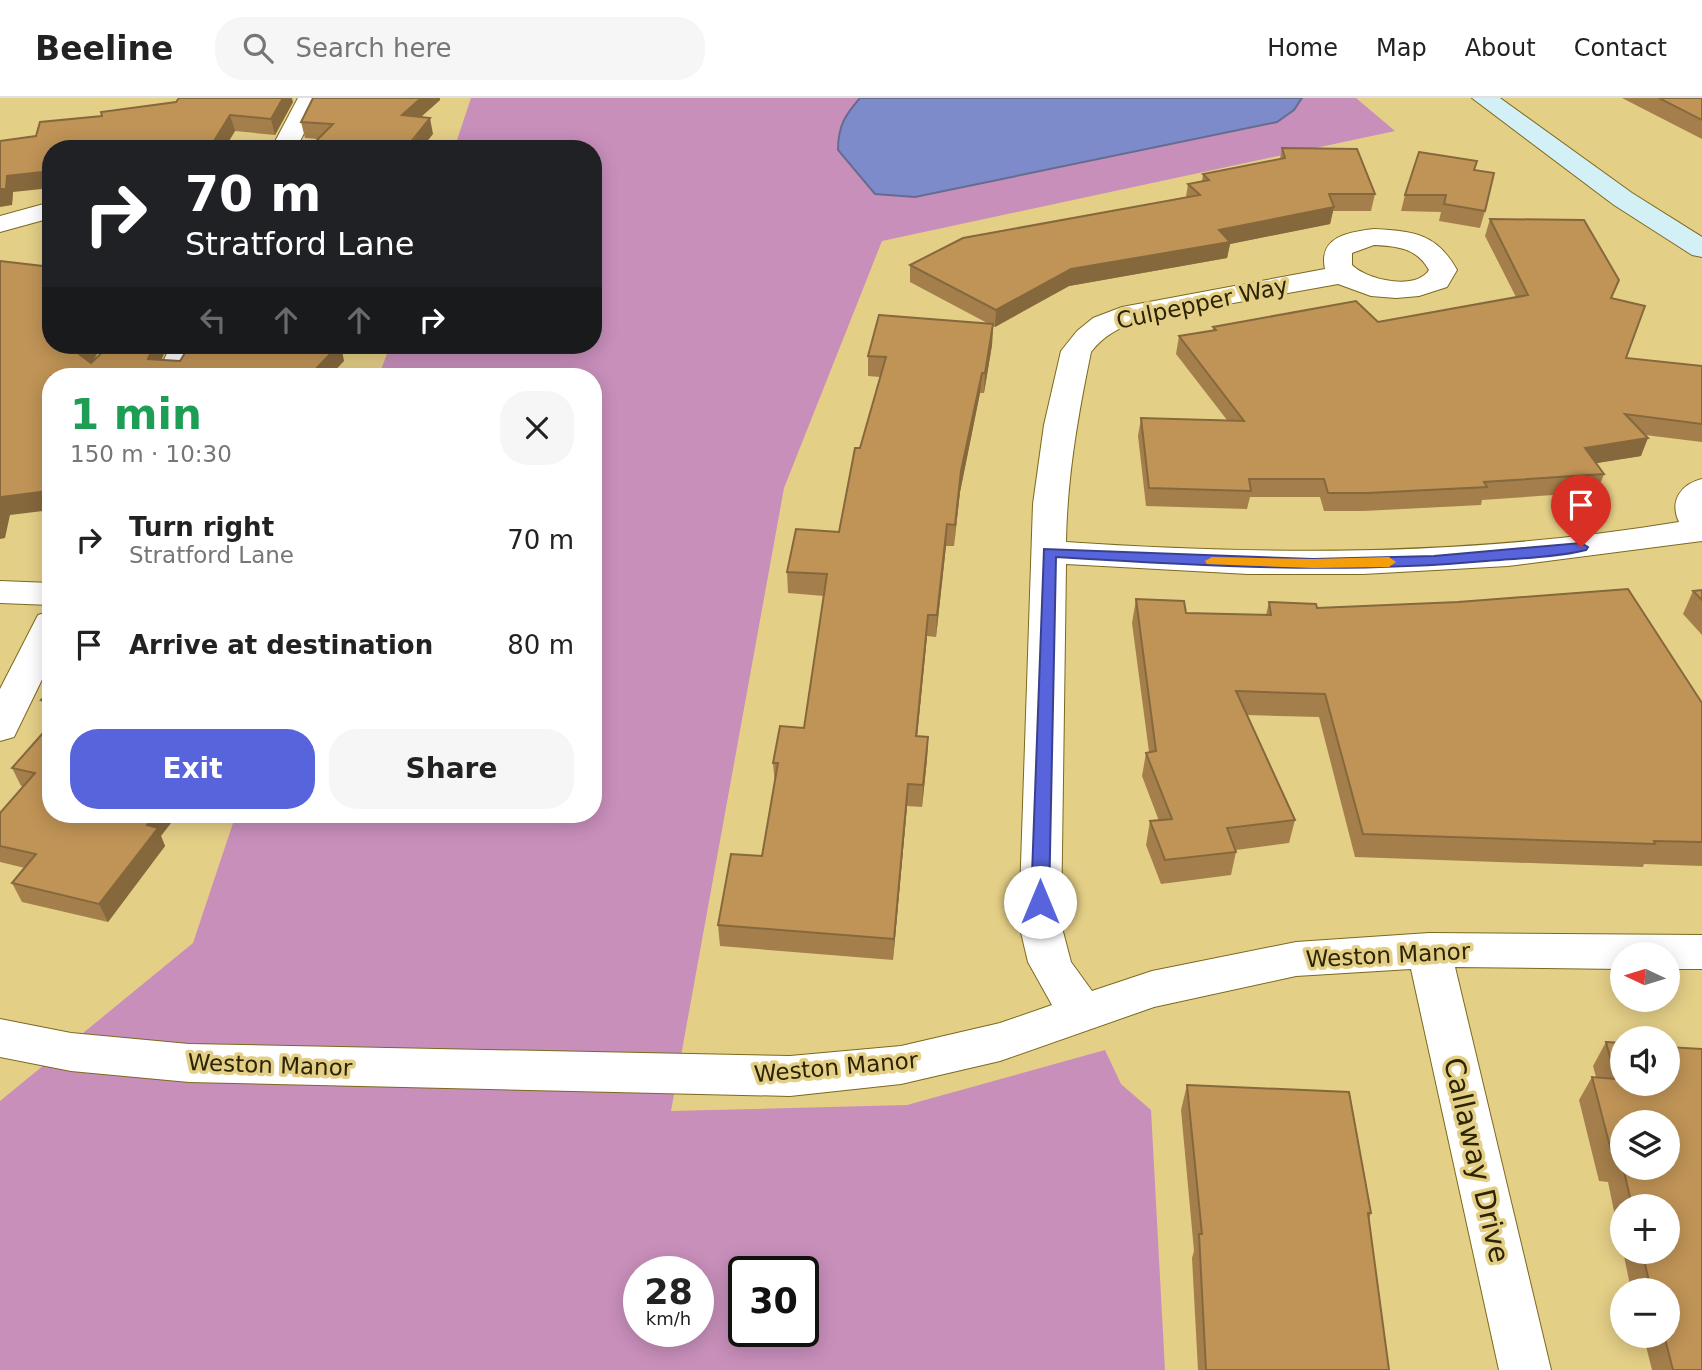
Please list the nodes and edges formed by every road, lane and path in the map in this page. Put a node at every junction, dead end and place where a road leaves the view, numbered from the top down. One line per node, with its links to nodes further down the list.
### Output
1 (310, 98): 3 (street)
2 (1484, 98): 6 (street)
3 (288, 140)
4 (42, 212): 5 (street)
5 (0, 224)
6 (1702, 249)
7 (1344, 274): 10 (street, Culpepper Way)
8 (1702, 489): 9 (street)
9 (1702, 529): 10 (street)
10 (1049, 552): 17 (street, Culpepper Way)
11 (0, 592): 12 (street)
12 (42, 594)
13 (42, 641): 14 (street)
14 (0, 727)
15 (1429, 950): 16 (street, Weston Manor); 17 (street, Weston Manor); 19 (street, Callaway Drive)
16 (1702, 953)
17 (1083, 1013): 18 (street, Weston Manor)
18 (0, 1038)
19 (1525, 1370)

